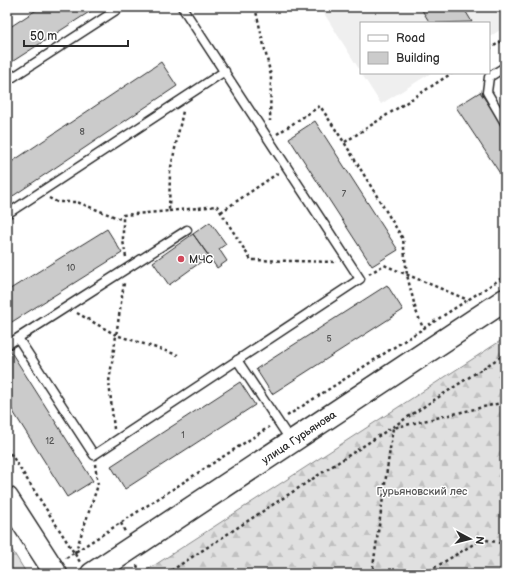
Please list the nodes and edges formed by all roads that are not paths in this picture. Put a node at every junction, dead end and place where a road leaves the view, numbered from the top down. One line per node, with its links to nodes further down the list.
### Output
1 (121, 7): 5 (lane)
2 (182, 7): 4 (lane)
3 (505, 67): 6 (lane)
4 (225, 71): 7 (lane); 12 (lane)
5 (7, 81)
6 (505, 123)
7 (7, 214)
8 (187, 230): 10 (lane)
9 (505, 300): 13 (street, улица Гурьянова)
10 (18, 338): 11 (lane); 12 (lane)
11 (7, 345)
12 (237, 360): 13 (lane)
13 (292, 443): 15 (street, улица Гурьянова)
14 (7, 498): 16 (street)
15 (87, 569)
16 (56, 574)

